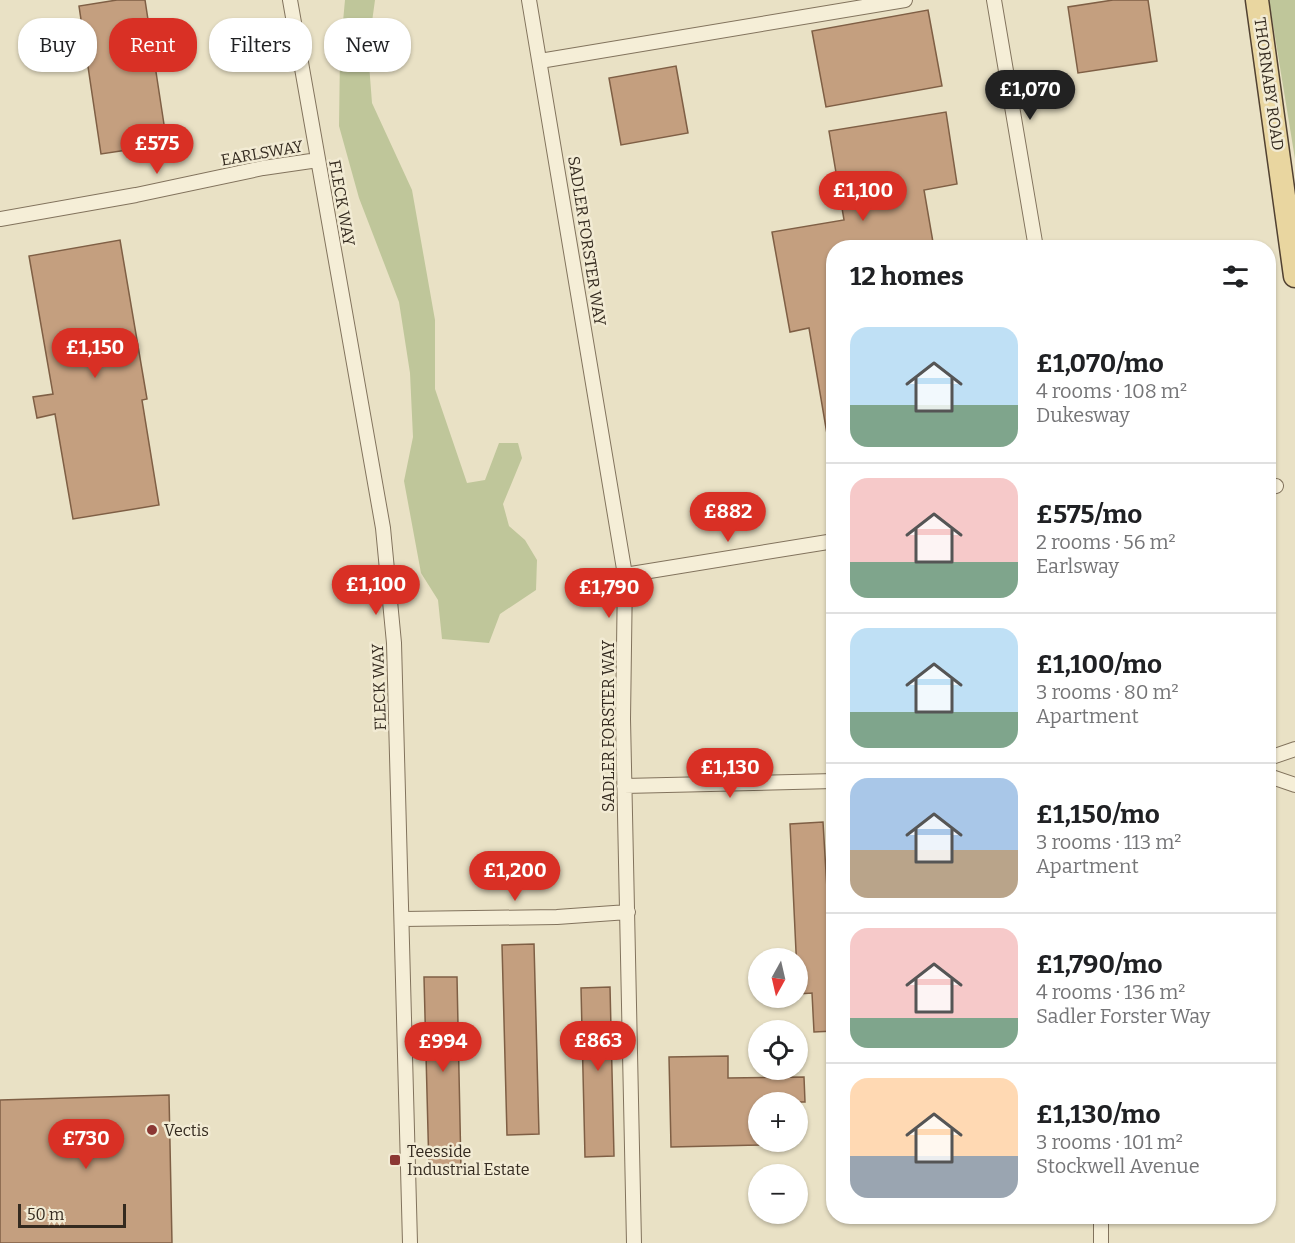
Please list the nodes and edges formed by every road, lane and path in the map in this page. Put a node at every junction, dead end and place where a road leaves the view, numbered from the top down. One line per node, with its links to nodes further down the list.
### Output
1 (290, 0): 7 (street, FLECK WAY)
2 (529, 0): 6 (street, SADLER FORSTER WAY)
3 (905, 0): 6 (street)
4 (994, 0): 9 (street)
5 (1257, 0): 10 (main road, THORNABY ROAD)
6 (540, 61): 12 (street, SADLER FORSTER WAY)
7 (318, 160): 8 (street, EARLSWAY); 20 (street, FLECK WAY)
8 (0, 219)
9 (1035, 240)
10 (1295, 276)
11 (826, 542): 12 (street)
12 (625, 575): 18 (street, SADLER FORSTER WAY)
13 (1295, 749): 14 (street)
14 (1276, 756)
15 (1276, 778): 17 (street)
16 (826, 781): 18 (street)
17 (1295, 785)
18 (624, 786): 19 (street, SADLER FORSTER WAY)
19 (628, 912): 20 (street); 23 (street, SADLER FORSTER WAY)
20 (403, 919): 22 (street, FLECK WAY)
21 (1101, 1224): 24 (street)
22 (409, 1241)
23 (634, 1243)
24 (1101, 1243)

